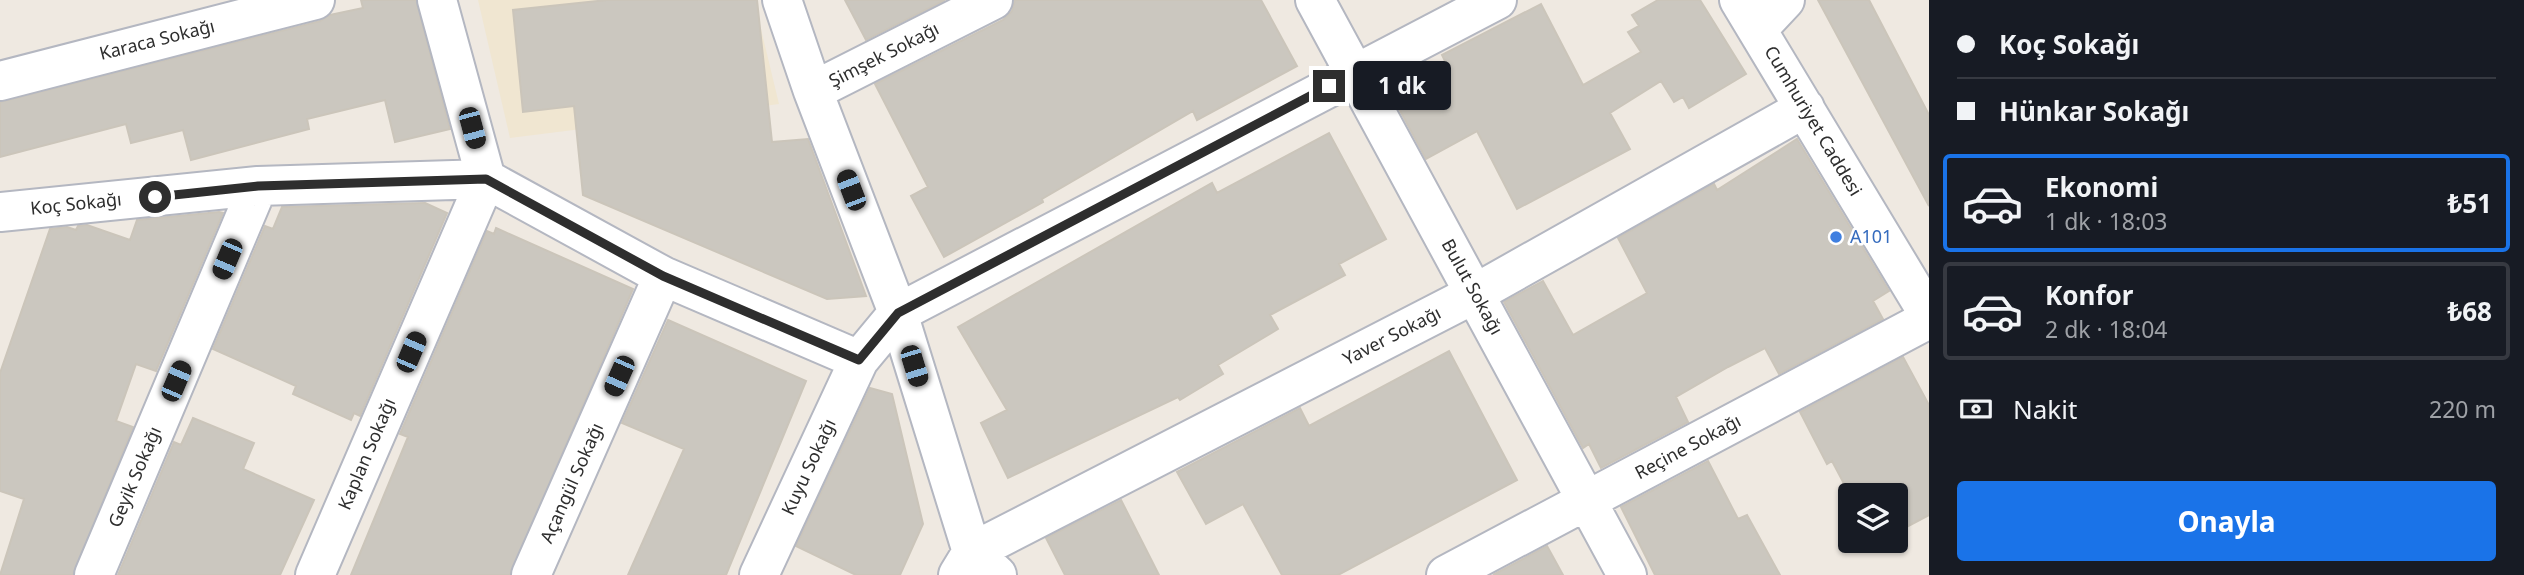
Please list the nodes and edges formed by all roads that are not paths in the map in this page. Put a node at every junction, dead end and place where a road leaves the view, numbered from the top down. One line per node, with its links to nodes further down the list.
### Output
1 (315, 0): 10 (street, Karaca Sokağı)
2 (437, 0): 13 (street)
3 (782, 0): 11 (street)
4 (993, 0): 11 (street, Şimşek Sokağı)
5 (1315, 0): 9 (street, Bulut Sokağı)
6 (1497, 0): 9 (street)
7 (1785, 0): 8 (street)
8 (1748, 15): 12 (street, Cumhuriyet Caddesi)
9 (1353, 74): 17 (street, Bulut Sokağı); 18 (street)
10 (0, 80)
11 (813, 91): 18 (street)
12 (1805, 108): 17 (street, Yaver Sokağı); 19 (street, Cumhuriyet Caddesi)
13 (486, 179): 14 (street, Koç Sokağı); 16 (street); 24 (street, Kaplan Sokağı)
14 (258, 186): 15 (street, Koç Sokağı); 23 (street, Geyik Sokağı)
15 (0, 212)
16 (663, 276): 20 (street); 25 (street, Açangül Sokağı)
17 (1476, 293): 21 (street, Bulut Sokağı); 22 (street, Yaver Sokağı)
18 (898, 313): 20 (street, Kuyu Sokağı); 22 (street)
19 (1929, 317): 21 (street, Reçine Sokağı)
20 (859, 360): 26 (street, Kuyu Sokağı)
21 (1587, 500): 27 (street, Reçine Sokağı); 28 (street, Bulut Sokağı)
22 (976, 567)
23 (94, 575)
24 (315, 575)
25 (531, 575)
26 (759, 575)
27 (1446, 575)
28 (1627, 575)

